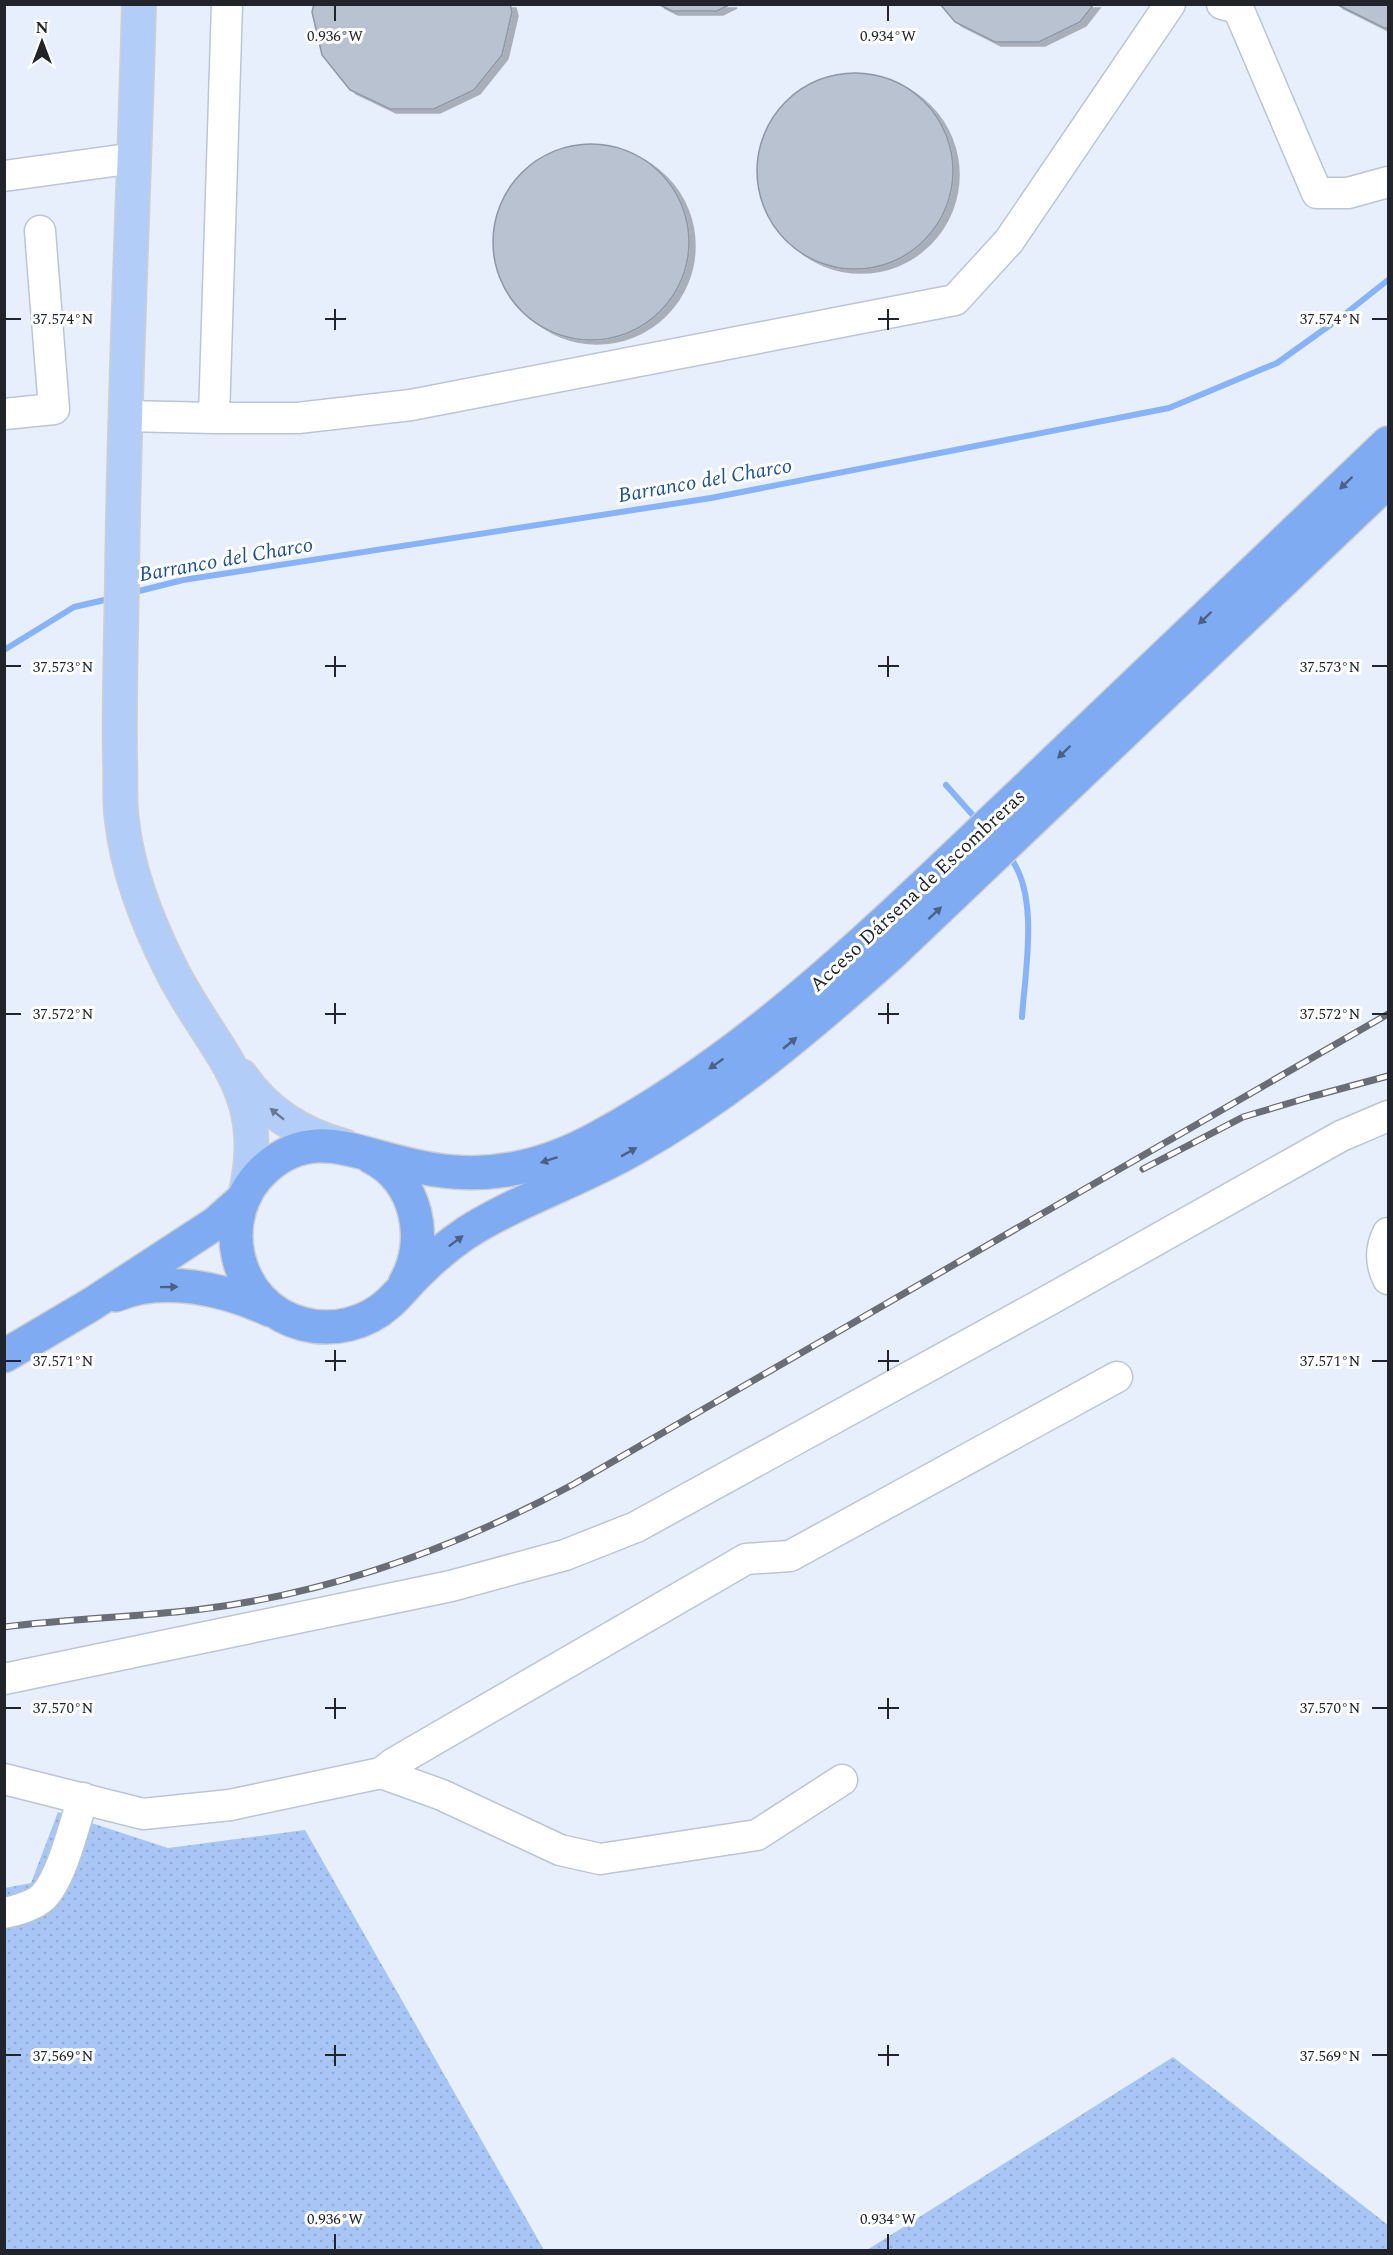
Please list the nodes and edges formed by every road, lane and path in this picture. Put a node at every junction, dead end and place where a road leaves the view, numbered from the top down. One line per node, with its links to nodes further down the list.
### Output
1 (139, 4): 5 (main road)
2 (227, 4): 11 (street)
3 (1170, 4): 11 (street)
4 (1222, 4): 7 (street)
5 (135, 158): 6 (street); 10 (main road)
6 (4, 176)
7 (1389, 182)
8 (40, 231): 9 (street)
9 (4, 414)
10 (125, 416): 11 (street); 14 (main road)
11 (214, 418)
12 (1389, 443): 16 (highway, Acceso Dársena de Escombreras, one-way to 16)
13 (1389, 481): 20 (highway, Acceso Dársena de Escombreras, one-way to 13)
14 (217, 1043): 16 (main road, one-way to 14); 17 (main road)
15 (1389, 1116): 25 (street)
16 (356, 1150): 17 (highway, Acceso Dársena de Escombreras); 20 (highway, Acceso Dársena de Escombreras)
17 (244, 1197): 21 (highway); 22 (highway, Acceso Dársena de Escombreras)
18 (1389, 1233): 19 (street)
19 (1389, 1279)
20 (397, 1295): 22 (highway, Acceso Dársena de Escombreras)
21 (92, 1304): 22 (highway, one-way to 22); 23 (highway)
22 (287, 1319)
23 (4, 1356)
24 (1117, 1377): 26 (street)
25 (4, 1679)
26 (381, 1773): 28 (street); 29 (street)
27 (4, 1779): 29 (street)
28 (842, 1780)
29 (83, 1798): 30 (street)
30 (4, 1912)

